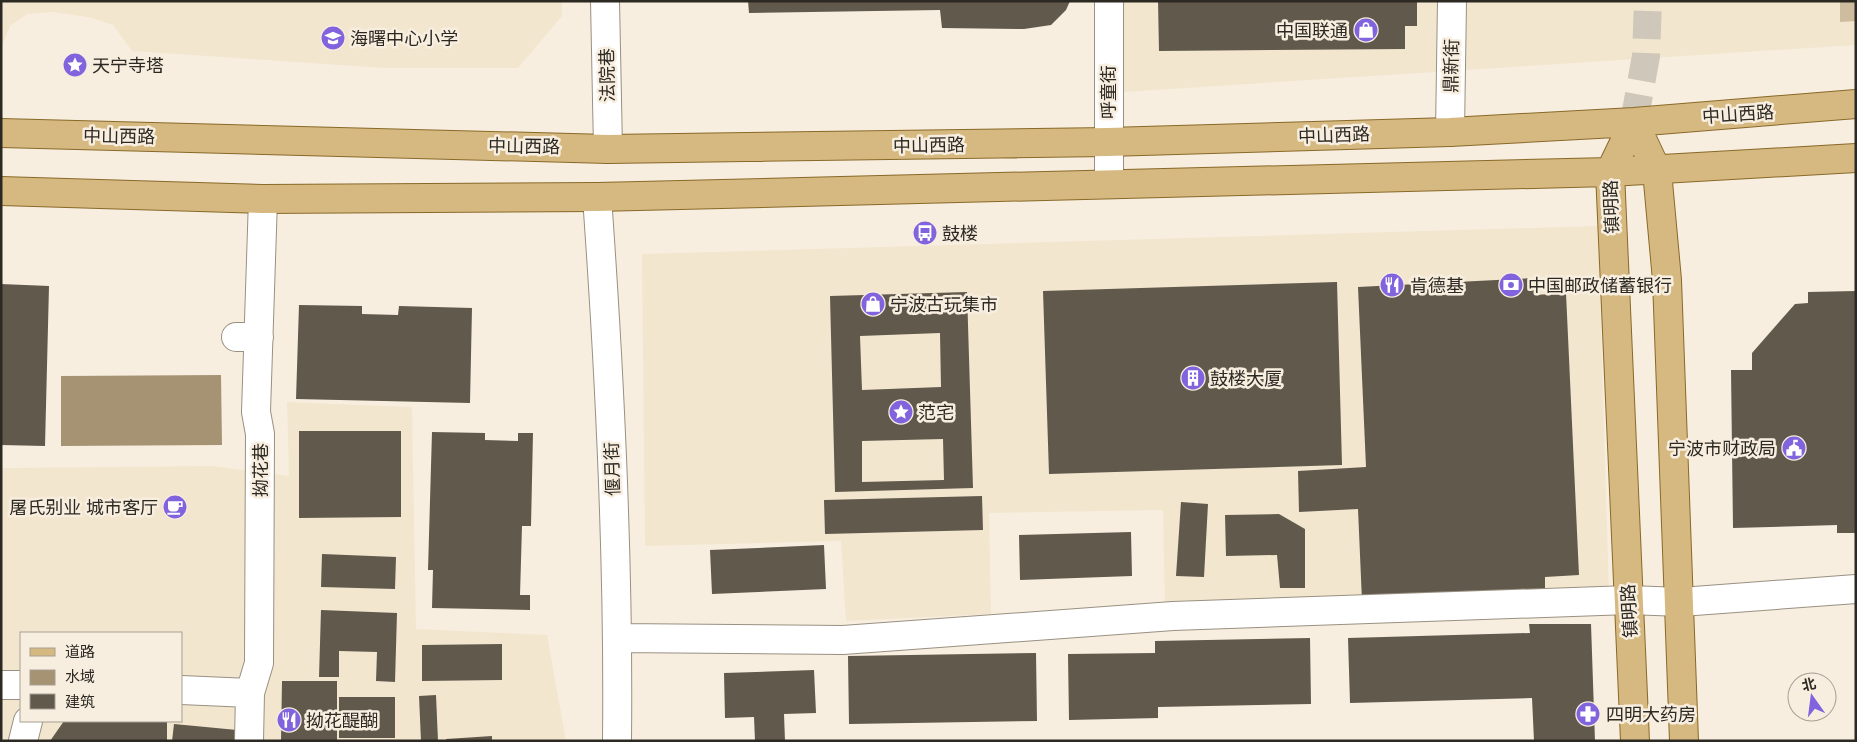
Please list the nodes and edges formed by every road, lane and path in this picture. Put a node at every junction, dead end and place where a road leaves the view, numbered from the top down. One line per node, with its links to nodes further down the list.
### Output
1 (605, 1): 9 (street, 法院巷)
2 (1109, 1): 8 (street, 呼童街)
3 (1452, 1): 6 (street, 鼎新街)
4 (1856, 104): 5 (main road, 中山西路)
5 (1634, 122): 6 (main road, 中山西路); 11 (main road); 12 (main road, 镇明路)
6 (1450, 132): 8 (main road, 中山西路)
7 (1, 133): 9 (main road, 中山西路)
8 (1108, 142): 9 (main road, 中山西路); 13 (street, 呼童街)
9 (608, 149)
10 (1856, 158): 11 (main road)
11 (1657, 171): 12 (main road); 19 (main road)
12 (1610, 172): 13 (main road); 18 (main road, 镇明路)
13 (1109, 183): 15 (main road)
14 (1, 191): 16 (main road)
15 (597, 197): 16 (main road); 20 (street, 偃月街)
16 (263, 199): 24 (street, 拗花巷)
17 (1856, 589): 19 (street)
18 (1629, 600): 19 (street); 20 (street); 29 (main road, 镇明路)
19 (1681, 602): 30 (main road)
20 (618, 638): 28 (street, 偃月街)
21 (1, 685): 22 (street)
22 (20, 685)
23 (182, 690): 24 (street)
24 (250, 693): 27 (street, 拗花巷)
25 (28, 722): 26 (street)
26 (23, 741)
27 (249, 741)
28 (617, 741)
29 (1635, 741)
30 (1684, 741)

